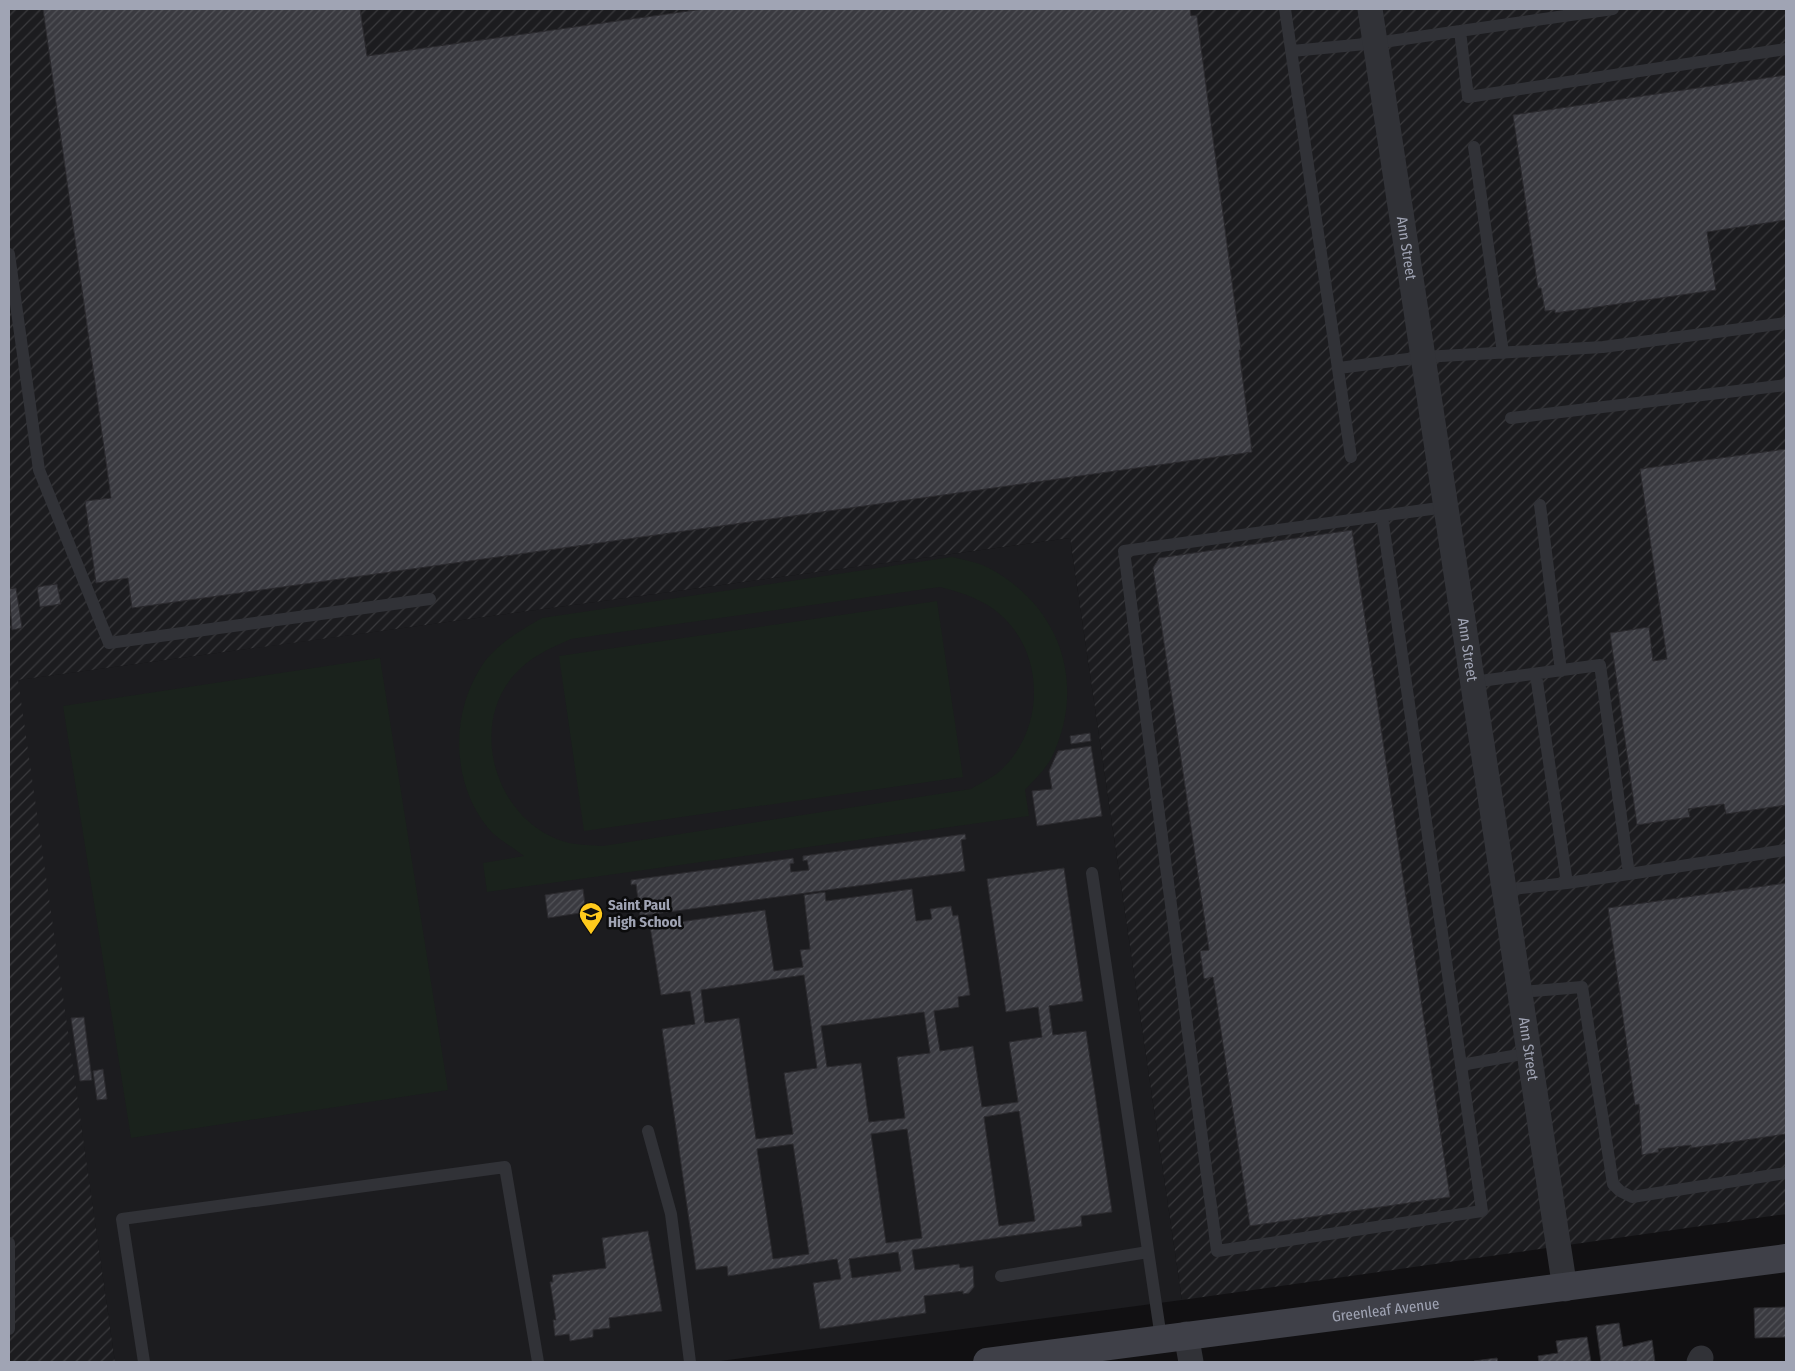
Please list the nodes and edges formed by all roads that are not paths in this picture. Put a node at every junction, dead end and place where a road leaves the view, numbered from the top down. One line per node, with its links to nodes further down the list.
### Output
1 (1285, 9): 7 (lane)
2 (1370, 9): 5 (street, Ann Street)
3 (1613, 9): 4 (lane)
4 (1460, 31): 5 (lane); 6 (lane)
5 (1376, 43): 7 (lane); 12 (street, Ann Street)
6 (1786, 49)
7 (1292, 51): 13 (lane)
8 (1474, 147): 11 (lane)
9 (9, 254): 20 (lane)
10 (1786, 323): 11 (lane)
11 (1503, 352): 12 (lane)
12 (1423, 357): 13 (lane); 18 (street, Ann Street)
13 (1339, 368): 16 (lane)
14 (1786, 385): 15 (lane)
15 (1511, 418)
16 (1351, 457)
17 (1540, 505): 21 (lane)
18 (1446, 507): 19 (lane); 23 (street, Ann Street)
19 (1382, 516): 31 (lane); 31 (lane)
20 (430, 598)
21 (1561, 671): 22 (lane); 26 (lane)
22 (1536, 675): 23 (lane); 27 (lane)
23 (1473, 682): 28 (street, Ann Street)
24 (1786, 850): 26 (lane)
25 (1092, 873): 35 (lane)
26 (1629, 874): 27 (lane)
27 (1567, 883): 28 (lane)
28 (1504, 890): 29 (street, Ann Street)
29 (1520, 992): 30 (street, Ann Street); 33 (lane)
30 (1529, 1053): 31 (lane); 38 (street, Ann Street)
31 (1461, 1065)
32 (648, 1131): 43 (lane)
33 (1786, 1173)
34 (9, 1243): 39 (lane)
35 (1148, 1252): 37 (lane); 40 (lane)
36 (1786, 1258): 38 (main road, Greenleaf Avenue)
37 (1001, 1276)
38 (1565, 1289): 40 (main road, Greenleaf Avenue)
39 (9, 1329)
40 (1173, 1336): 44 (main road, Greenleaf Avenue); 45 (street)
41 (144, 1362): 42 (lane)
42 (538, 1362)
43 (690, 1362)
44 (987, 1362)
45 (1191, 1362)

